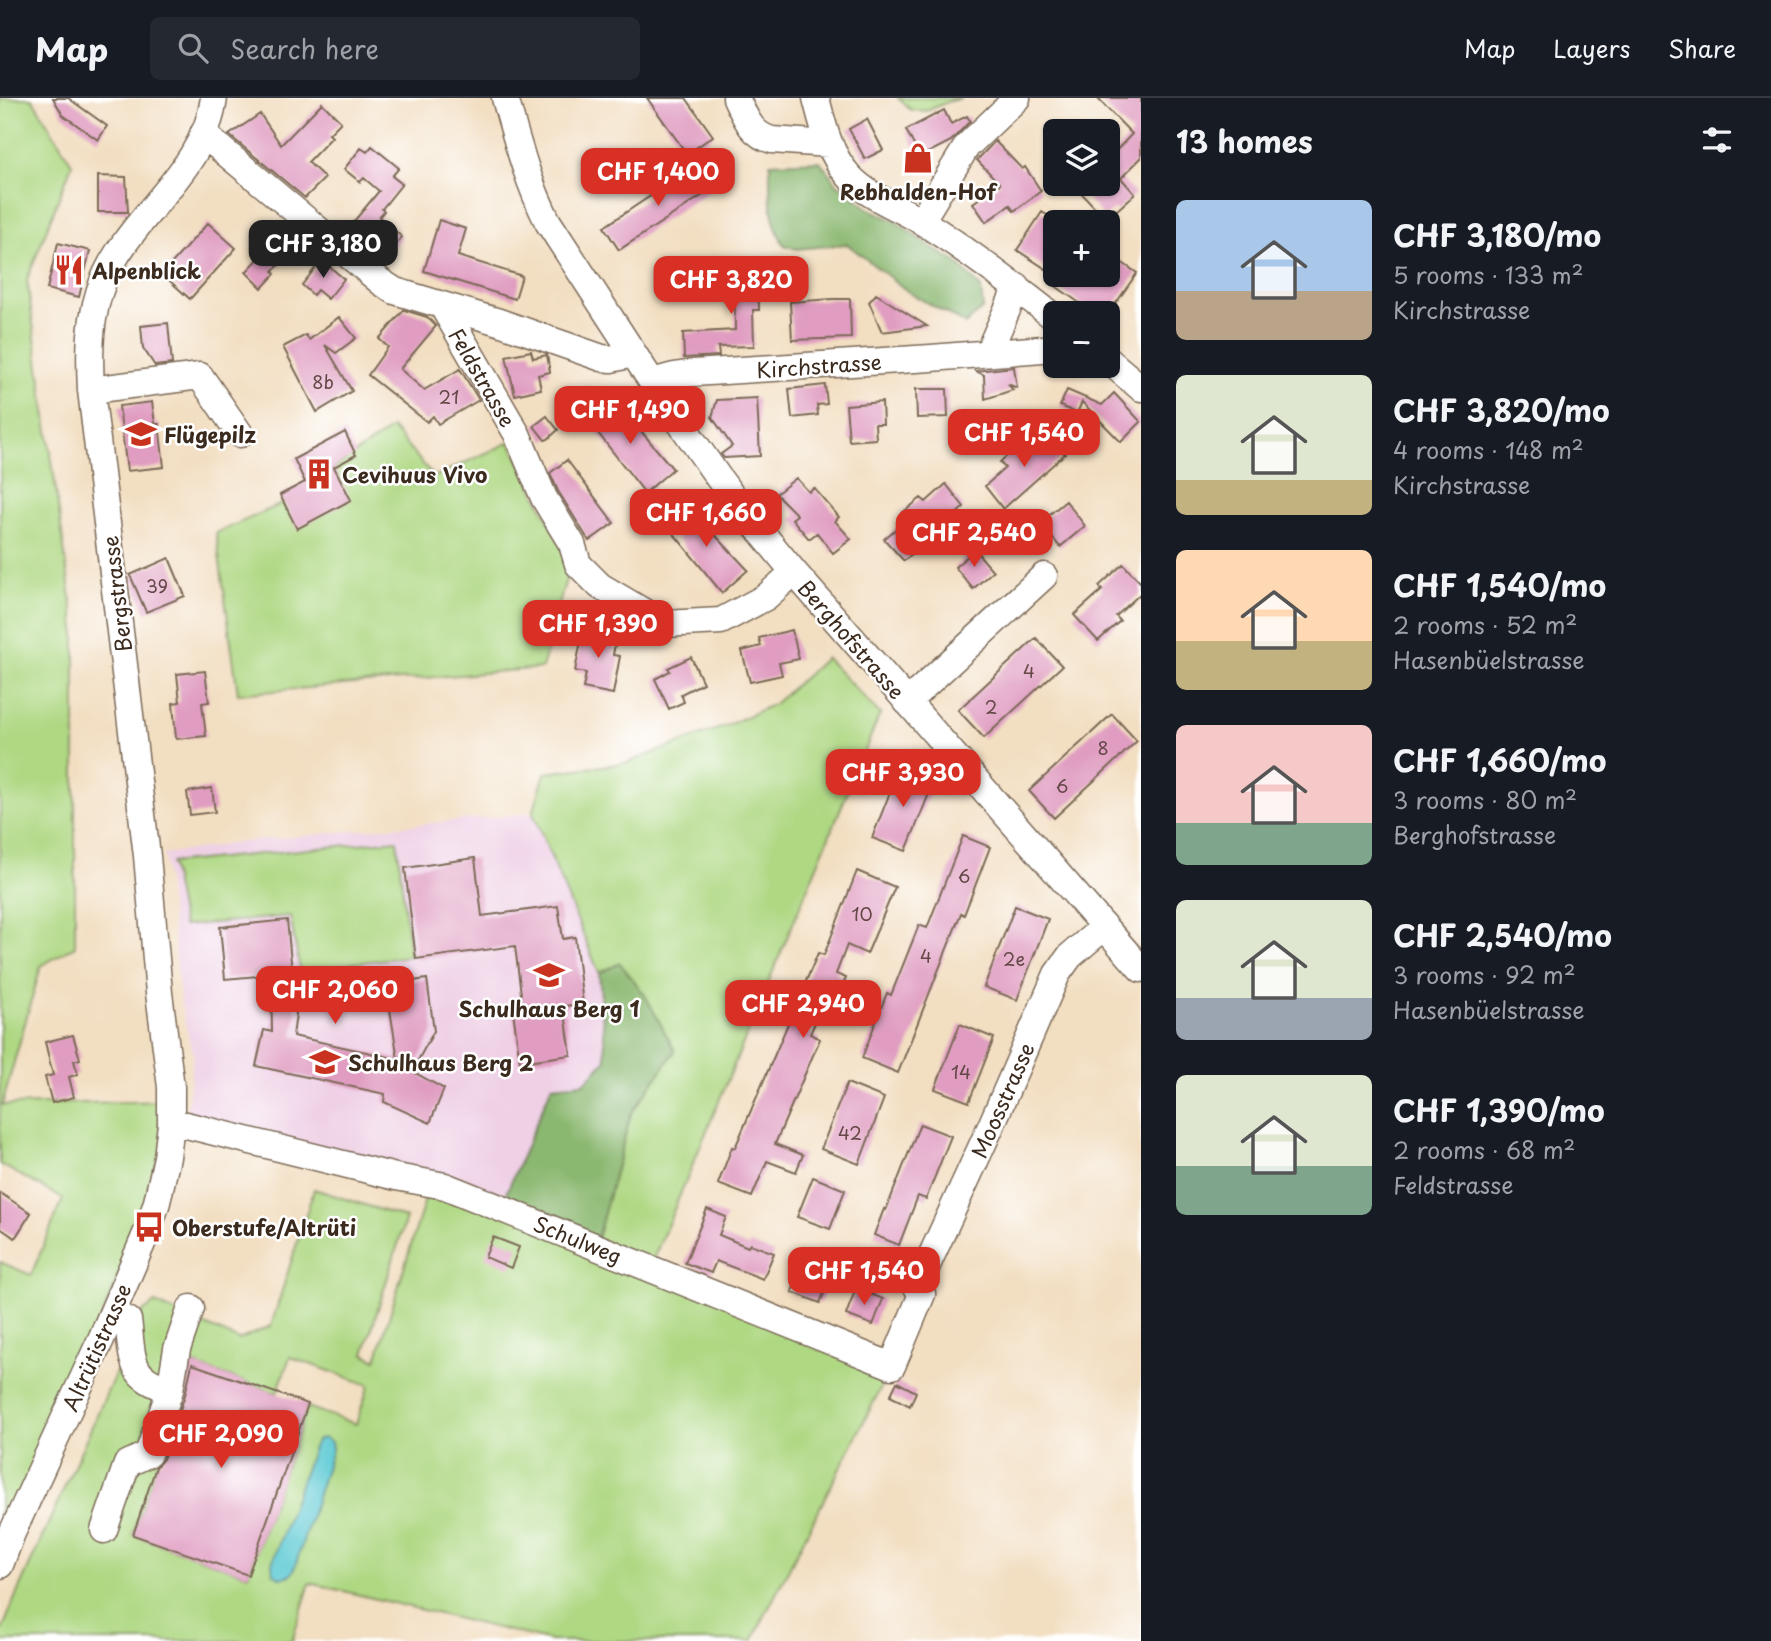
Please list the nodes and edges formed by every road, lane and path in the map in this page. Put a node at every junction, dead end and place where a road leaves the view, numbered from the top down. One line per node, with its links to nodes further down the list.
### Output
1 (214, 98): 6 (street, Bergstrasse)
2 (505, 98): 14 (street, Berghofstrasse)
3 (736, 98): 7 (street)
4 (816, 98): 7 (street)
5 (1017, 98): 8 (street)
6 (203, 134): 10 (street); 18 (street, Bergstrasse)
7 (829, 144): 8 (street)
8 (920, 221): 9 (street)
9 (1017, 287): 11 (street); 13 (street)
10 (442, 305): 14 (street); 20 (street, Feldstrasse)
11 (1043, 308)
12 (1043, 349): 13 (street, Kirchstrasse)
13 (988, 353): 16 (street, Kirchstrasse)
14 (633, 354): 16 (street, Berghofstrasse)
15 (1120, 370): 17 (street)
16 (652, 382): 20 (street, Berghofstrasse)
17 (1141, 388)
18 (91, 390): 19 (street); 25 (street, Bergstrasse)
19 (240, 434)
20 (794, 572): 22 (street, Berghofstrasse)
21 (1044, 576): 22 (street)
22 (907, 702): 23 (street, Berghofstrasse)
23 (1104, 927): 24 (street, Berghofstrasse); 26 (street, Moosstrasse)
24 (1141, 969)
25 (171, 1124): 26 (street, Schulweg); 31 (street, Altrütistrasse)
26 (917, 1287)
27 (191, 1308): 29 (street)
28 (128, 1321): 29 (street)
29 (170, 1390): 30 (street)
30 (104, 1530)
31 (0, 1565)

